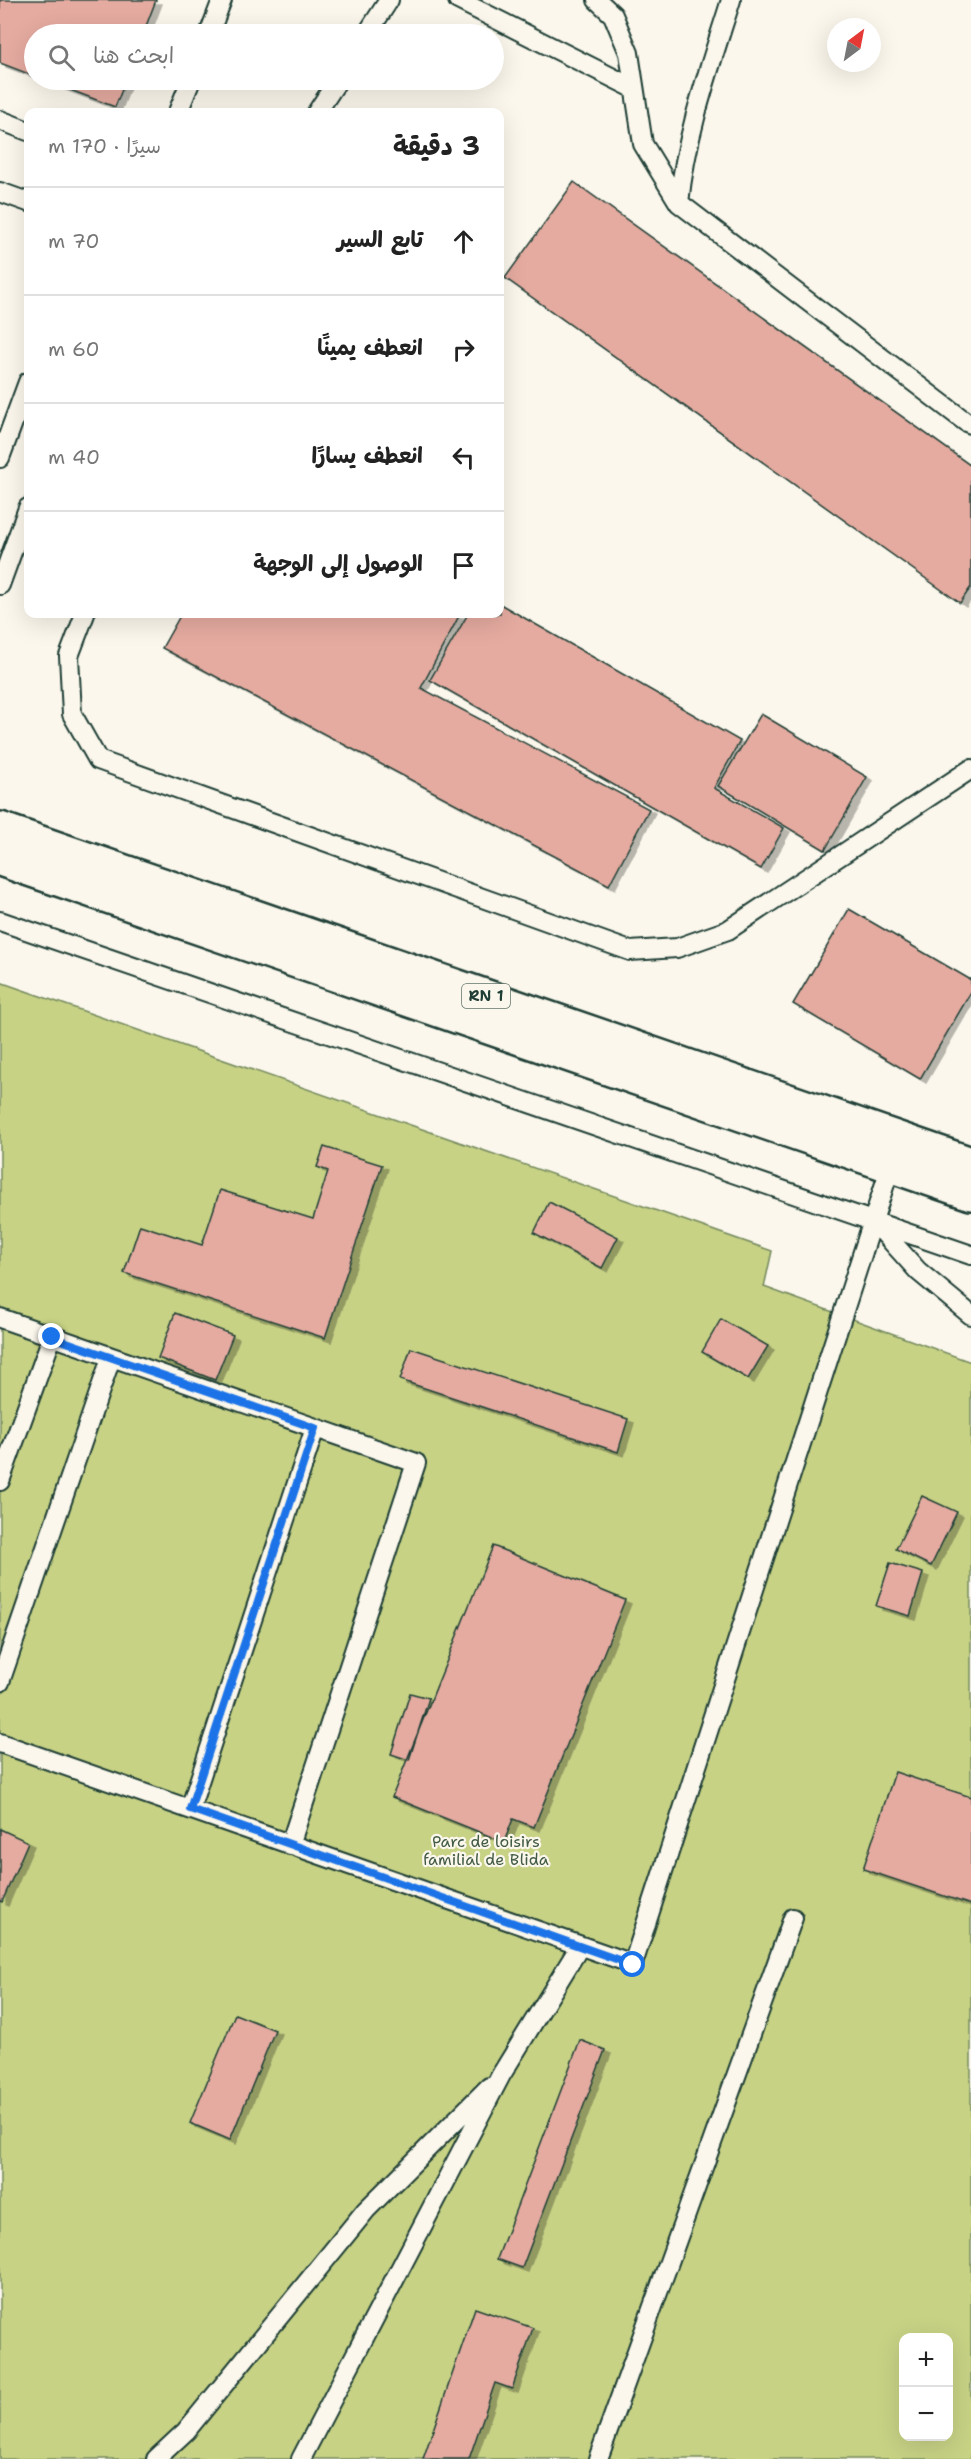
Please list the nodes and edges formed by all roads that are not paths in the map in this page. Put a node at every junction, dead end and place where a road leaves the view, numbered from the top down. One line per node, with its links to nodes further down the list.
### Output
1 (222, 0): 6 (lane)
2 (389, 0): 7 (lane)
3 (458, 0): 8 (lane)
4 (597, 0): 8 (lane)
5 (731, 0): 17 (lane)
6 (213, 24)
7 (373, 24)
8 (633, 88): 17 (lane)
9 (187, 90): 11 (lane)
10 (331, 90): 12 (lane)
11 (180, 108)
12 (320, 108)
13 (0, 120): 14 (lane)
14 (24, 129)
15 (0, 192): 16 (lane)
16 (24, 201)
17 (679, 203): 19 (lane)
18 (24, 393): 20 (lane)
19 (971, 424)
20 (0, 458)
21 (24, 519): 22 (lane)
22 (0, 585)
23 (83, 618): 24 (lane)
24 (971, 769)
25 (0, 829): 28 (main road, RN 1)
26 (0, 859): 29 (main road, RN 1)
27 (0, 921): 31 (lane)
28 (971, 1164)
29 (891, 1165): 30 (main road, RN 1); 31 (lane)
30 (971, 1193)
31 (874, 1222): 32 (lane); 33 (lane); 44 (lane)
32 (971, 1255)
33 (971, 1315)
34 (0, 1318): 35 (lane)
35 (52, 1337): 36 (lane); 38 (lane)
36 (111, 1358): 37 (lane); 39 (lane)
37 (315, 1428): 41 (lane); 42 (lane)
38 (0, 1481)
39 (0, 1683)
40 (0, 1743): 41 (lane)
41 (190, 1809): 42 (lane)
42 (290, 1845): 44 (lane)
43 (793, 1918): 48 (lane)
44 (580, 1946): 45 (lane)
45 (501, 2075): 46 (lane); 47 (lane)
46 (156, 2459)
47 (301, 2459)
48 (598, 2459)

